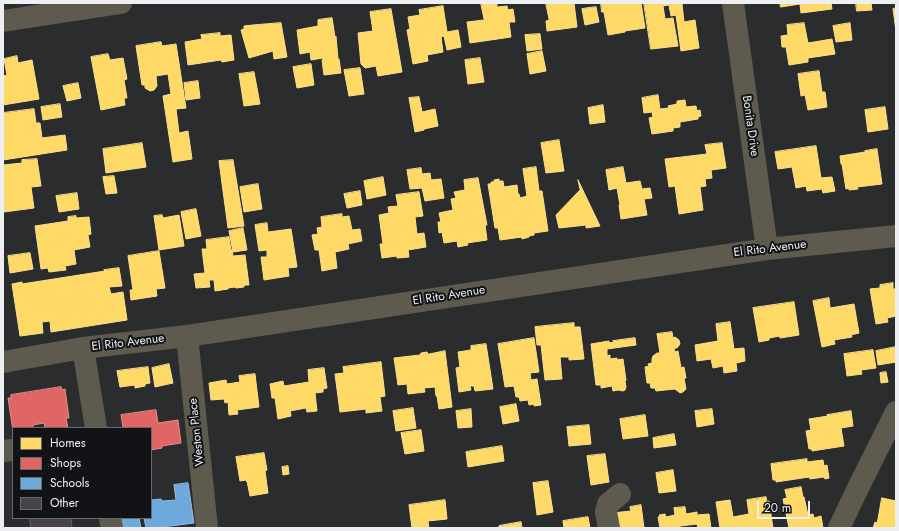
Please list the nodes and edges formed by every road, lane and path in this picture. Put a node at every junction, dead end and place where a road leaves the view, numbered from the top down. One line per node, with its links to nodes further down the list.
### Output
1 (121, 3): 3 (street)
2 (733, 3): 5 (street, Bonita Drive)
3 (3, 21)
4 (896, 236): 5 (street, El Rito Avenue)
5 (767, 249): 6 (street, El Rito Avenue)
6 (187, 336): 7 (street, El Rito Avenue); 12 (street, Weston Place)
7 (83, 348): 8 (street, El Rito Avenue); 10 (street)
8 (3, 362)
9 (896, 412): 14 (street)
10 (96, 427)
11 (620, 494): 13 (street)
12 (207, 528)
13 (609, 528)
14 (839, 528)

